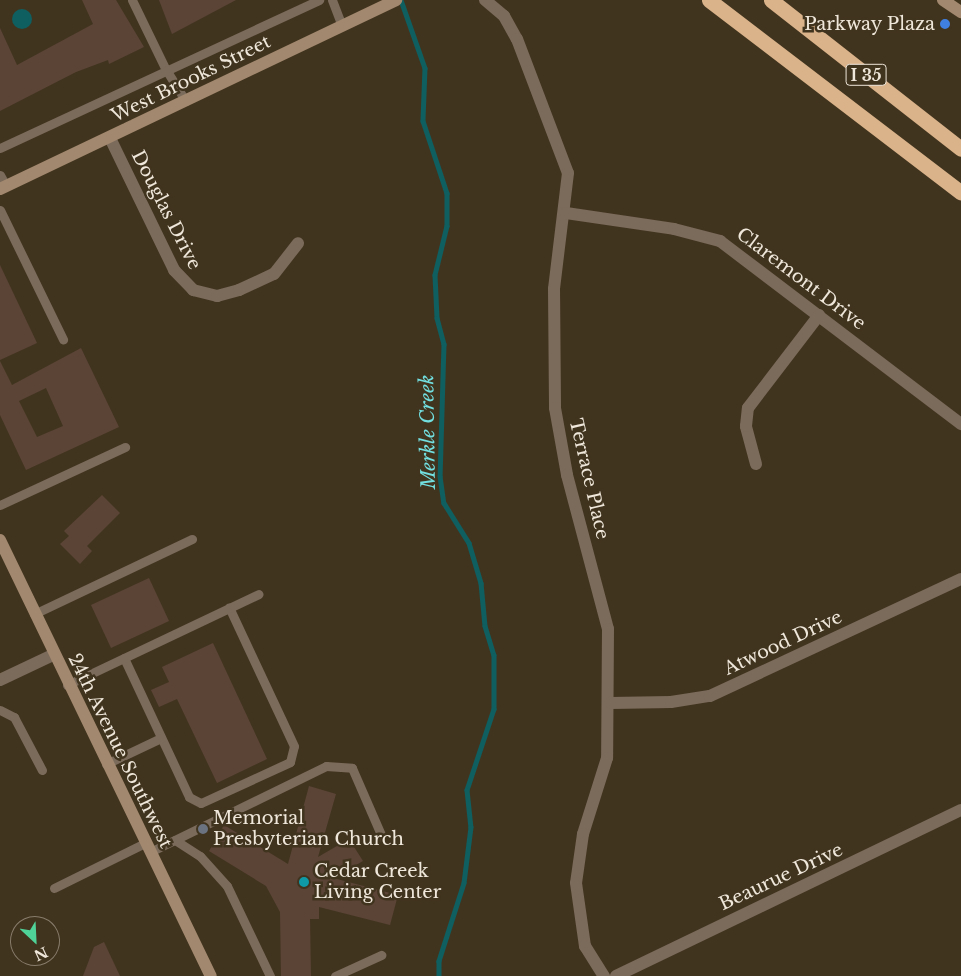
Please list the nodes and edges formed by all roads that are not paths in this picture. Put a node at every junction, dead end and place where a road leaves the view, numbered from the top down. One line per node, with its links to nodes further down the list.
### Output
1 (132, 0): 11 (lane)
2 (319, 0): 11 (lane)
3 (332, 0): 10 (lane)
4 (396, 0): 10 (main road, West Brooks Street)
5 (485, 0): 19 (street, Terrace Place)
6 (709, 0): 17 (highway, I 35)
7 (771, 0): 15 (highway, I 35)
8 (943, 0): 9 (main road)
9 (961, 12)
10 (342, 26): 12 (main road, West Brooks Street)
11 (165, 68): 12 (lane); 14 (lane)
12 (186, 101): 13 (main road, West Brooks Street)
13 (110, 138): 16 (main road, West Brooks Street); 20 (street, Douglas Drive)
14 (0, 148)
15 (961, 149)
16 (2, 184)
17 (961, 193)
18 (0, 210): 22 (lane)
19 (566, 213): 21 (street, Claremont Drive); 37 (street, Terrace Place)
20 (298, 243)
21 (819, 315): 23 (street, Claremont Drive); 25 (street)
22 (63, 338)
23 (961, 424)
24 (125, 447): 26 (lane)
25 (756, 464)
26 (0, 505)
27 (192, 539): 32 (lane)
28 (2, 548): 32 (main road, 24th Avenue Southwest)
29 (961, 579): 37 (street, Atwood Drive)
30 (259, 594): 31 (lane)
31 (229, 608): 34 (lane); 39 (lane)
32 (34, 614): 33 (main road, 24th Avenue Southwest)
33 (53, 655): 35 (street); 36 (main road, 24th Avenue Southwest)
34 (124, 658): 36 (lane); 39 (lane)
35 (0, 680)
36 (67, 685): 40 (main road, 24th Avenue Southwest)
37 (611, 703): 51 (street, Terrace Place)
38 (0, 710): 41 (lane)
39 (161, 738): 40 (lane)
40 (106, 764): 45 (main road, 24th Avenue Southwest)
41 (42, 770)
42 (961, 810): 52 (street, Beaurue Drive)
43 (382, 837): 44 (lane)
44 (175, 840): 45 (lane); 49 (lane)
45 (148, 848): 46 (lane); 48 (main road, 24th Avenue Southwest)
46 (54, 888)
47 (381, 955): 50 (lane)
48 (211, 976)
49 (270, 976)
50 (335, 976)
51 (604, 976)
52 (616, 976)

